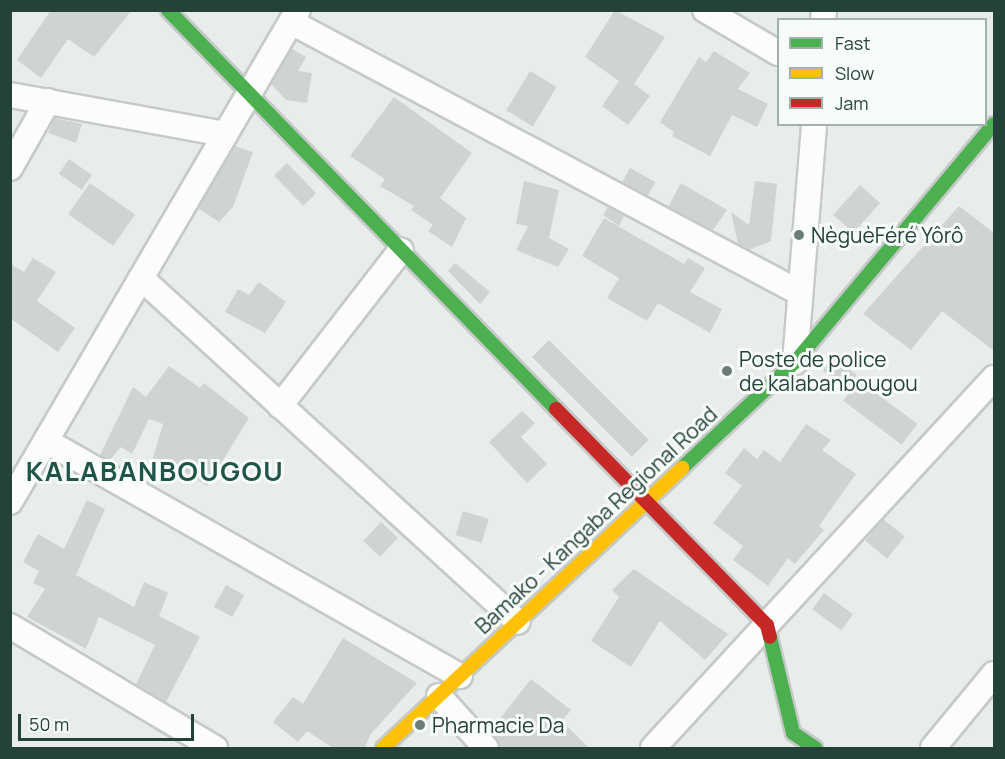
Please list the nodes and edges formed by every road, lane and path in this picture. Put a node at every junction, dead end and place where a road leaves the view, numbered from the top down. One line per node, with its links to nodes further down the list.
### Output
1 (168, 10): 5 (street)
2 (705, 10): 4 (street)
3 (294, 16): 5 (street); 14 (street)
4 (777, 52)
5 (249, 94): 10 (street); 12 (street)
6 (10, 95): 7 (street)
7 (48, 101): 10 (street); 11 (street)
8 (994, 124): 15 (street, Bamako - Kangaba Regional Road)
9 (814, 126): 14 (street)
10 (225, 134): 13 (street)
11 (10, 168)
12 (401, 250): 17 (street); 19 (street)
13 (141, 278): 17 (street); 18 (street)
14 (800, 293): 15 (street)
15 (795, 362): 19 (street, Bamako - Kangaba Regional Road)
16 (994, 378): 22 (street)
17 (280, 406): 21 (street)
18 (46, 441): 20 (street); 25 (street)
19 (647, 501): 21 (street, Bamako - Kangaba Regional Road); 22 (street)
20 (10, 502)
21 (518, 622): 25 (street, Bamako - Kangaba Regional Road)
22 (767, 625): 30 (street); 31 (street)
23 (10, 626): 27 (street)
24 (994, 674): 32 (street)
25 (460, 676): 26 (street, Bamako - Kangaba Regional Road)
26 (440, 696): 28 (street, Bamako - Kangaba Regional Road); 29 (street)
27 (215, 748)
28 (383, 748)
29 (486, 748)
30 (653, 748)
31 (815, 748)
32 (933, 748)

